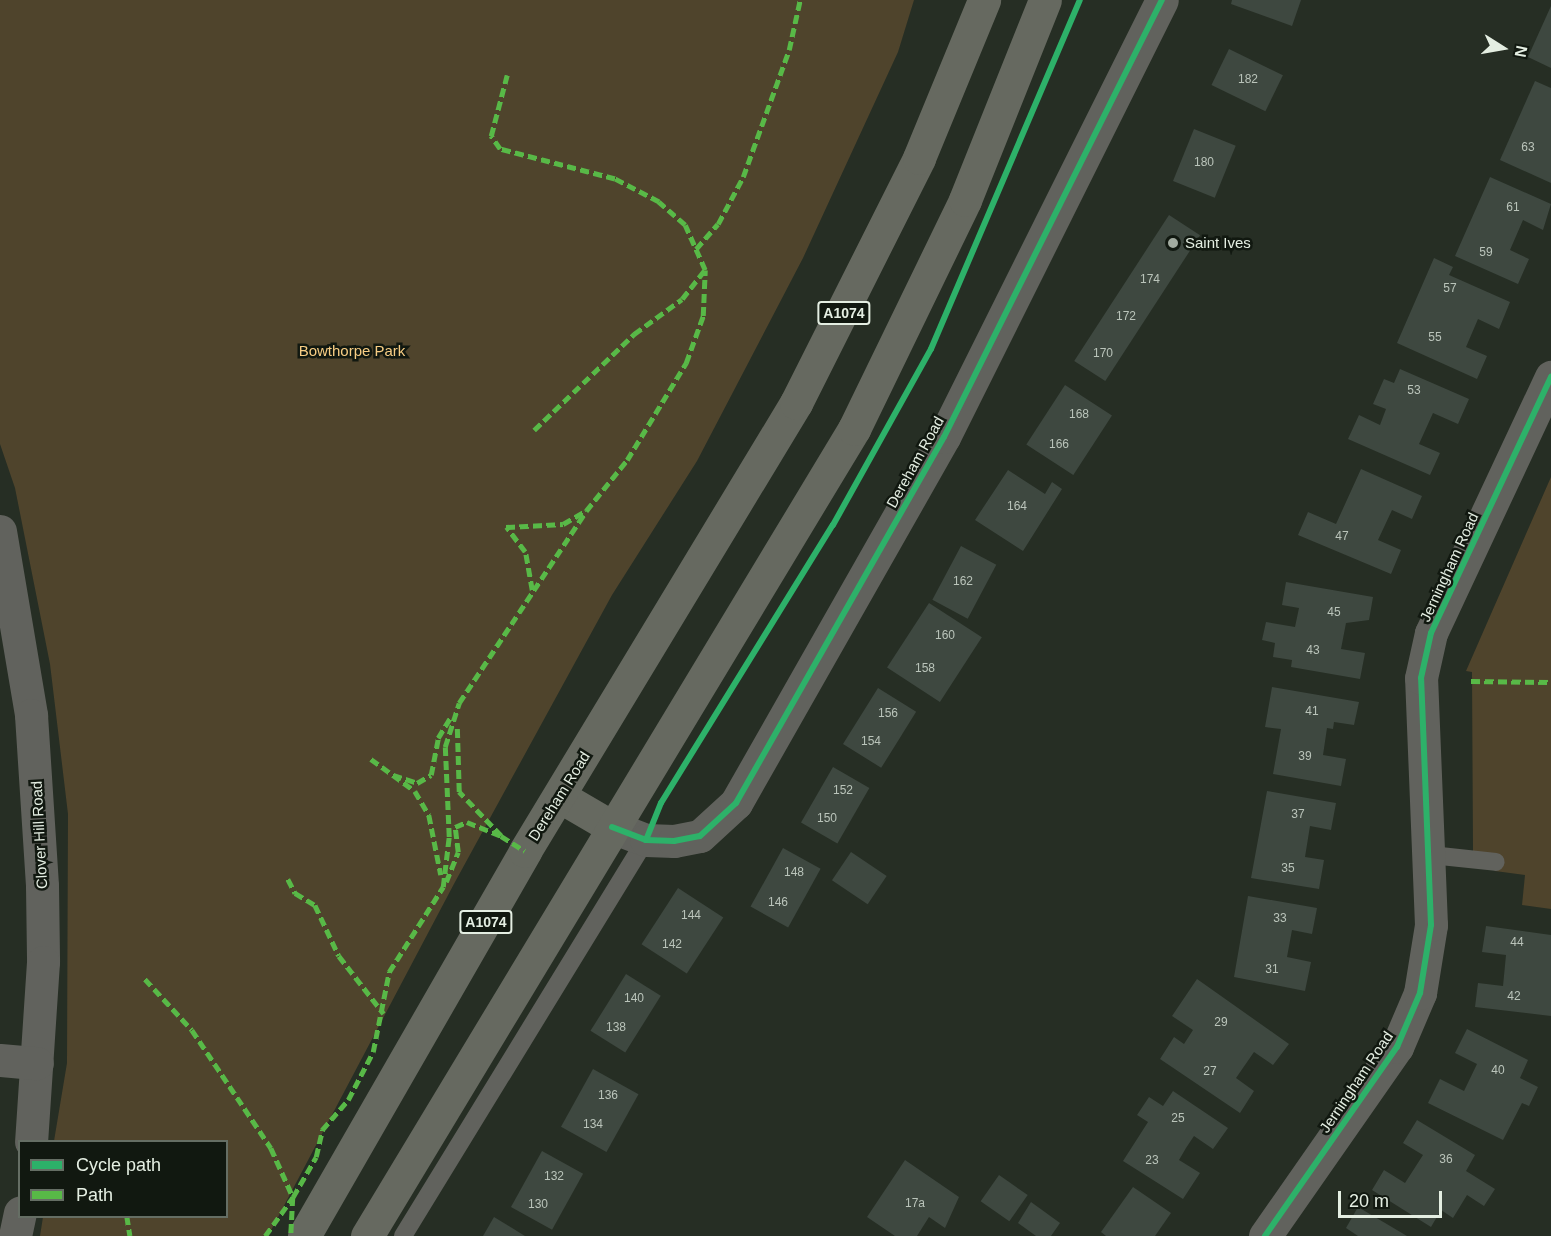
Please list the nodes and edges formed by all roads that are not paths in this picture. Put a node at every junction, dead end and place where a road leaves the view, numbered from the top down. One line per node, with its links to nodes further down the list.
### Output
1 (984, 0): 7 (highway, Dereham Road / A1074)
2 (1044, 0): 8 (highway)
3 (1162, 0): 9 (street, Dereham Road)
4 (1551, 378): 10 (street, Jerningham Road)
5 (0, 531): 6 (street, Clover Hill Road)
6 (7, 625): 13 (street, Clover Hill Road)
7 (559, 795): 8 (highway); 17 (highway, Dereham Road / A1074)
8 (612, 827): 9 (street, Dereham Road); 18 (highway)
9 (646, 840): 19 (lane)
10 (1431, 855): 11 (lane); 20 (street, Jerningham Road)
11 (1496, 862)
12 (0, 1060): 13 (street)
13 (37, 1063): 14 (street, Clover Hill Road)
14 (31, 1140)
15 (19, 1218): 16 (street)
16 (15, 1236)
17 (303, 1236)
18 (367, 1236)
19 (403, 1236)
20 (1265, 1236)

